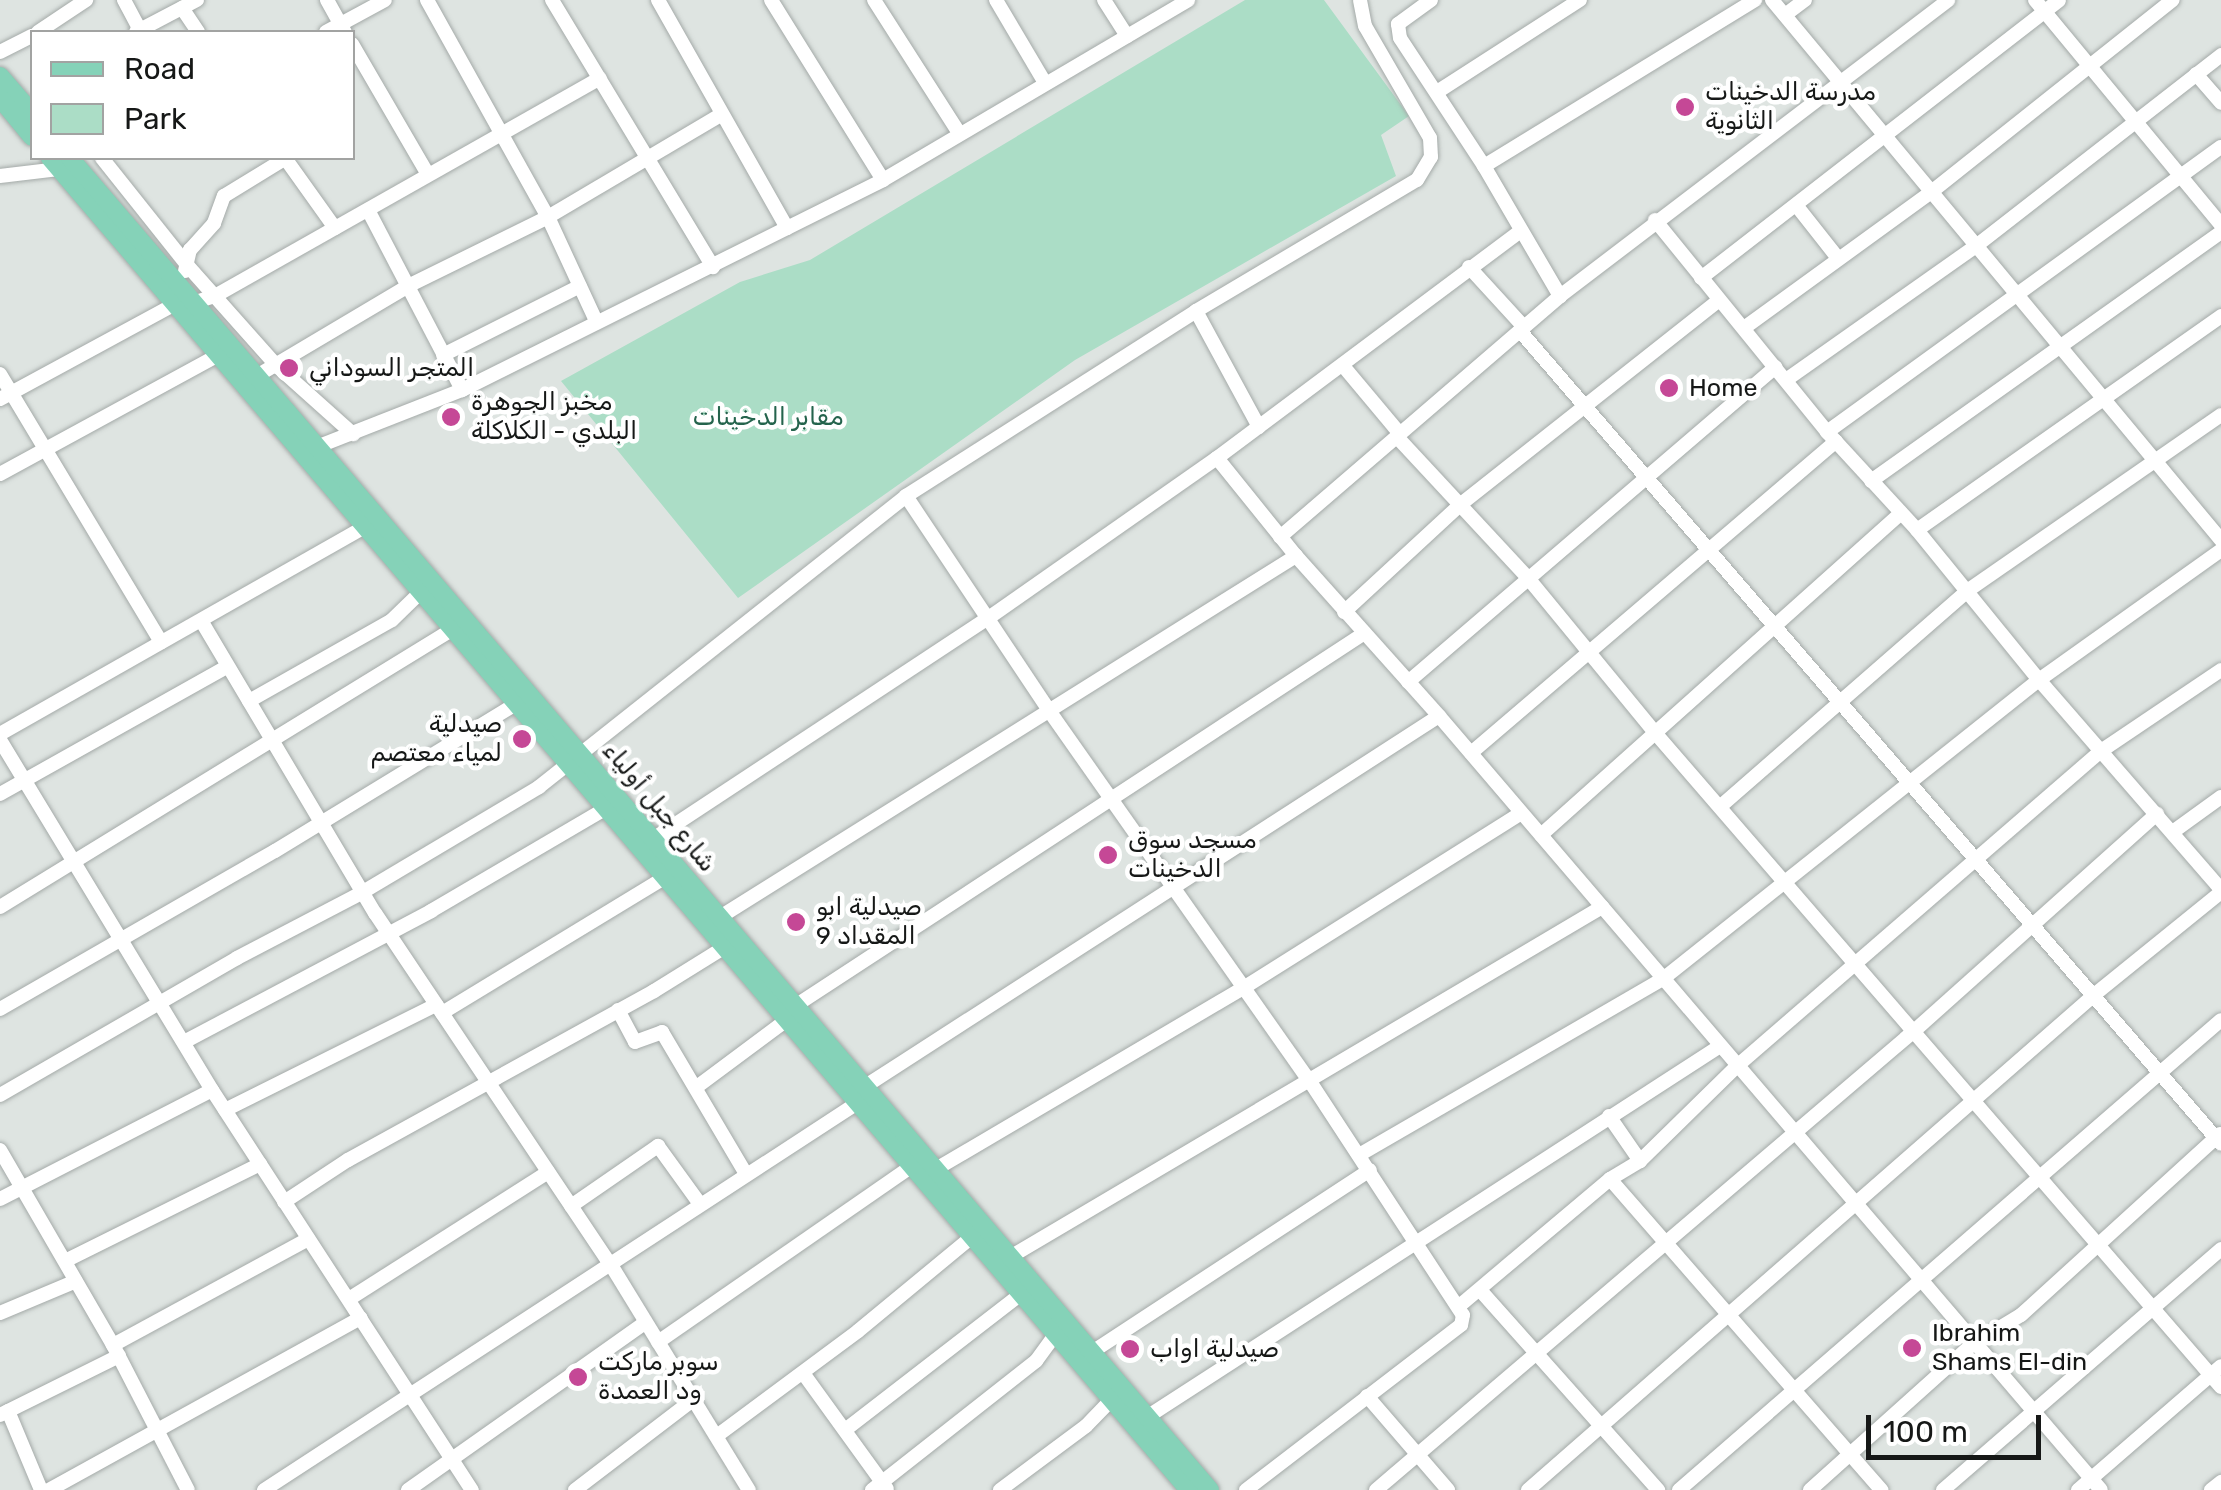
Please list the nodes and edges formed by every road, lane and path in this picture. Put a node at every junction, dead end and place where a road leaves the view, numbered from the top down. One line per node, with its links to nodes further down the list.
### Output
1 (86, 0): 27 (street)
2 (124, 0): 28 (street)
3 (197, 0): 24 (street)
4 (326, 0): 26 (street)
5 (385, 0): 26 (street)
6 (428, 0): 48 (street)
7 (552, 0): 39 (street)
8 (658, 0): 45 (street)
9 (771, 0): 61 (street)
10 (874, 0): 49 (street)
11 (996, 0): 40 (street)
12 (1104, 0): 31 (street)
13 (1188, 0): 31 (street)
14 (1430, 0): 42 (street)
15 (1580, 0): 42 (street)
16 (1755, 0): 57 (street)
17 (1772, 0): 25 (street)
18 (1805, 0): 25 (street)
19 (1948, 0): 41 (street)
20 (2060, 0): 23 (street)
21 (2173, 0): 36 (street)
22 (1364, 2): 85 (street)
23 (2040, 6): 36 (street); 50 (street)
24 (182, 8): 29 (street); 30 (street)
25 (1785, 15): 41 (street)
26 (343, 28)
27 (41, 30)
28 (138, 30)
29 (140, 30)
30 (197, 30)
31 (1127, 36): 40 (street)
32 (30, 37): 34 (street)
33 (355, 49): 58 (street)
34 (0, 52)
35 (2221, 56): 37 (street)
36 (2088, 64): 46 (street); 62 (street)
37 (2196, 74): 44 (street); 46 (street)
38 (0, 76): 43 (main road)
39 (600, 78): 48 (street); 52 (street)
40 (1045, 82): 49 (street)
41 (1837, 83): 50 (street); 66 (street)
42 (1437, 92): 57 (street)
43 (17, 96): 47 (main road)
44 (2221, 102)
45 (722, 114): 52 (street); 68 (street)
46 (2135, 120): 60 (street); 71 (street)
47 (30, 132)
48 (504, 133): 58 (street); 65 (street)
49 (959, 133): 61 (street)
50 (1885, 137): 62 (street); 63 (street)
51 (2221, 147): 60 (street)
52 (649, 158): 65 (street); 74 (street)
53 (104, 160): 73 (street)
54 (282, 160): 73 (street)
55 (286, 160): 67 (street)
56 (64, 162): 59 (street); 76 (main road, شارع جبل أولياء); 84 (main road, شارع جبل أولياء)
57 (1484, 166): 70 (street)
58 (427, 173): 64 (street)
59 (0, 176)
60 (2182, 176): 69 (street); 80 (street)
61 (884, 180): 68 (street)
62 (1930, 193): 71 (street); 72 (street)
63 (1796, 205): 72 (street); 77 (street)
64 (368, 210): 67 (street); 78 (street)
65 (548, 217): 78 (street); 79 (street)
66 (1655, 220): 77 (street); 82 (street)
67 (335, 228): 81 (street)
68 (788, 228): 74 (street)
69 (2221, 228): 90 (street)
70 (1520, 231): 75 (street); 82 (street)
71 (1976, 246): 80 (street); 98 (street)
72 (1837, 257): 89 (street)
73 (187, 265): 76 (street); 81 (street)
74 (712, 267): 87 (street)
75 (1469, 267): 88 (street); 94 (street)
76 (170, 275): 84 (main road, شارع جبل أولياء)
77 (1701, 278): 83 (street)
78 (408, 286): 91 (street); 93 (street)
79 (580, 286): 87 (street); 91 (street)
80 (2016, 295): 90 (street); 107 (street)
81 (216, 296): 84 (street); 93 (street)
82 (1560, 296): 88 (street)
83 (1718, 300): 89 (street); 102 (street)
84 (184, 303): 92 (main road, شارع جبل أولياء); 97 (main road, شارع جبل أولياء); 100 (street)
85 (1196, 311): 104 (street); 115 (street)
86 (2221, 316): 101 (street)
87 (596, 320): 99 (street)
88 (1521, 328): 102 (street); 106 (street)
89 (1744, 328): 95 (street)
90 (2059, 346): 101 (street); 114 (street)
91 (443, 355): 99 (street)
92 (218, 356): 108 (street); 109 (main road, شارع جبل أولياء)
93 (278, 367): 97 (street); 105 (street)
94 (1344, 367): 104 (street); 106 (street)
95 (1775, 367): 98 (street); 113 (street)
96 (0, 374): 100 (street)
97 (255, 377): 109 (main road, شارع جبل أولياء)
98 (1786, 380): 107 (street)
99 (462, 390): 105 (street)
100 (6, 396): 108 (street)
101 (2103, 399): 111 (street); 119 (street)
102 (1582, 406): 113 (street); 116 (street)
103 (2221, 414): 111 (street)
104 (1259, 426): 110 (street)
105 (353, 434): 109 (street)
106 (1398, 435): 116 (street); 120 (street)
107 (1831, 436): 114 (street); 122 (street)
108 (46, 449): 112 (street); 134 (street)
109 (308, 450): 118 (main road, شارع جبل أولياء); 126 (main road, شارع جبل أولياء)
110 (1217, 458): 120 (street); 129 (street)
111 (2156, 460): 121 (street); 127 (street)
112 (0, 474)
113 (1646, 476): 122 (street); 125 (street)
114 (1871, 481): 117 (street)
115 (906, 496): 129 (street); 150 (street)
116 (1462, 504): 125 (street); 128 (street)
117 (1901, 513): 119 (street); 131 (street)
118 (364, 527): 126 (main road, شارع جبل أولياء); 130 (street)
119 (1917, 530): 127 (street)
120 (1280, 537): 124 (street)
121 (2221, 540)
122 (1711, 548): 131 (street); 135 (street)
123 (2221, 550): 138 (street)
124 (1296, 556): 128 (street); 143 (street)
125 (1528, 578): 135 (street); 139 (street)
126 (426, 586): 132 (main road, شارع جبل أولياء); 140 (street); 150 (main road, شارع جبل أولياء)
127 (1967, 591): 138 (street); 142 (street)
128 (1344, 612): 133 (street)
129 (987, 619): 143 (street); 163 (street)
130 (202, 622): 134 (street); 136 (street)
131 (1773, 625): 142 (street); 145 (street)
132 (452, 630): 141 (main road, شارع جبل أولياء); 147 (street)
133 (1363, 634): 139 (street); 155 (street)
134 (161, 642): 146 (street)
135 (1591, 654): 145 (street); 149 (street)
136 (228, 666): 140 (street); 151 (street)
137 (2221, 670): 148 (street)
138 (2039, 680): 148 (street); 152 (street)
139 (1408, 682): 144 (street)
140 (250, 701): 147 (street)
141 (516, 704): 150 (main road, شارع جبل أولياء); 160 (street)
142 (1843, 704): 152 (street); 156 (street)
143 (1050, 712): 155 (street); 173 (street)
144 (1439, 716): 149 (street); 168 (street)
145 (1657, 735): 156 (street); 162 (street)
146 (0, 737): 151 (street)
147 (273, 741): 160 (street); 165 (street)
148 (2101, 750): 159 (street); 164 (street)
149 (1470, 753): 158 (street)
150 (572, 757): 157 (main road, شارع جبل أولياء); 163 (main road, شارع جبل أولياء); 170 (street)
151 (24, 780): 153 (street); 165 (street)
152 (1910, 781): 164 (street); 167 (street)
153 (0, 794)
154 (2221, 797): 161 (street)
155 (1112, 798): 168 (street); 186 (street)
156 (1722, 805): 167 (street)
157 (606, 808): 166 (main road, شارع جبل أولياء); 175 (street)
158 (1522, 813): 162 (street); 180 (street)
159 (2157, 814): 161 (street); 174 (street)
160 (323, 822): 170 (street); 176 (street)
161 (2174, 831): 169 (street)
162 (1541, 836): 172 (street)
163 (653, 840): 173 (main road, شارع جبل أولياء)
164 (1974, 857): 174 (street); 178 (street)
165 (76, 862): 171 (street); 176 (street)
166 (666, 878): 177 (main road, شارع جبل أولياء); 184 (street)
167 (1787, 880): 178 (street); 179 (street)
168 (1175, 887): 180 (street); 197 (street)
169 (2221, 890): 181 (street)
170 (363, 892): 175 (street); 182 (street)
171 (0, 907)
172 (1602, 907): 179 (street); 193 (street)
173 (720, 918): 186 (main road, شارع جبل أولياء)
174 (2035, 925): 181 (street); 188 (street)
175 (389, 934): 184 (street); 189 (street)
176 (122, 938): 182 (street); 183 (street)
177 (725, 946): 185 (street); 186 (main road, شارع جبل أولياء)
178 (1858, 963): 188 (street); 191 (street)
179 (1664, 978): 190 (street); 205 (street)
180 (1245, 986): 193 (street); 209 (street)
181 (2094, 995): 192 (street); 199 (street)
182 (161, 1002): 189 (street); 198 (street)
183 (0, 1009)
184 (439, 1009): 194 (street); 200 (street)
185 (618, 1010): 194 (street); 195 (street)
186 (791, 1013): 195 (street); 197 (main road, شارع جبل أولياء)
187 (2221, 1020): 192 (street)
188 (1914, 1031): 199 (street); 202 (street)
189 (184, 1042): 196 (street)
190 (1720, 1046): 191 (street); 201 (street)
191 (1736, 1067): 202 (street); 206 (street)
192 (2159, 1072): 203 (street); 213 (street)
193 (1309, 1080): 205 (street); 228 (street)
194 (489, 1083): 211 (street); 217 (street)
195 (698, 1086): 212 (street)
196 (212, 1090): 200 (street); 215 (street)
197 (862, 1095): 208 (main road, شارع جبل أولياء); 209 (main road, شارع جبل أولياء); 212 (street)
198 (0, 1096)
199 (1974, 1101): 213 (street); 220 (street)
200 (225, 1110): 207 (street)
201 (1609, 1116): 206 (street); 225 (street)
202 (1794, 1134): 220 (street); 224 (street)
203 (2219, 1139): 226 (street)
204 (0, 1150): 215 (street)
205 (1359, 1155): 210 (street)
206 (1640, 1161): 214 (street)
207 (260, 1164): 217 (street); 229 (street)
208 (912, 1166): 219 (main road, شارع جبل أولياء); 243 (street)
209 (936, 1169): 219 (main road, شارع جبل أولياء)
210 (1370, 1170): 225 (street); 247 (street)
211 (548, 1172): 221 (street); 235 (street)
212 (746, 1174): 218 (street)
213 (2038, 1175): 226 (street); 232 (street)
214 (1610, 1179): 224 (street); 233 (street)
215 (23, 1187): 216 (street); 229 (street)
216 (0, 1200)
217 (284, 1202): 223 (street)
218 (700, 1204): 221 (street); 230 (street)
219 (955, 1204): 222 (main road, شارع جبل أولياء); 228 (main road, شارع جبل أولياء)
220 (1853, 1204): 232 (street); 239 (street)
221 (571, 1206): 230 (street)
222 (972, 1236): 234 (main road, شارع جبل أولياء); 249 (street)
223 (308, 1239): 235 (street); 246 (street)
224 (1665, 1240): 239 (street); 245 (street)
225 (1418, 1243): 236 (street); 258 (street)
226 (2096, 1244): 237 (street); 244 (street)
227 (2221, 1249): 237 (street)
228 (1010, 1257): 247 (main road, شارع جبل أولياء)
229 (65, 1260): 231 (street)
230 (611, 1265): 241 (street); 253 (street)
231 (76, 1280): 238 (street); 246 (street)
232 (1918, 1280): 244 (street); 251 (street)
233 (1480, 1290): 236 (street); 245 (street)
234 (1022, 1294): 242 (main road, شارع جبل أولياء); 260 (street)
235 (349, 1300): 240 (street)
236 (1458, 1307): 252 (street)
237 (2152, 1309): 248 (street); 256 (street)
238 (0, 1314)
239 (1726, 1314): 251 (street); 259 (street)
240 (361, 1318): 253 (street); 261 (street)
241 (645, 1323): 243 (street); 265 (street)
242 (1056, 1333): 255 (main road, شارع جبل أولياء); 268 (street)
243 (658, 1342): 254 (street)
244 (1974, 1344): 256 (street); 264 (street)
245 (1537, 1350): 259 (street); 263 (street)
246 (116, 1351): 257 (street); 261 (street)
247 (1092, 1352): 258 (main road, شارع جبل أولياء)
248 (2216, 1370): 250 (street); 267 (street)
249 (803, 1373): 260 (street); 262 (street)
250 (2221, 1387)
251 (1794, 1389): 264 (street); 285 (street)
252 (1367, 1396): 263 (street); 280 (street)
253 (410, 1397): 265 (street); 273 (street)
254 (694, 1399): 262 (street); 269 (street)
255 (1112, 1399): 277 (street); 278 (main road, شارع جبل أولياء)
256 (2032, 1411): 267 (street); 288 (street)
257 (4, 1413): 270 (street)
258 (1147, 1417): 279 (main road, شارع جبل أولياء)
259 (1602, 1425): 283 (street); 284 (street)
260 (844, 1430): 268 (street)
261 (157, 1432): 271 (street); 272 (street)
262 (718, 1435): 276 (street)
263 (1418, 1455): 281 (street); 282 (street)
264 (1850, 1455): 286 (street); 287 (street)
265 (452, 1460): 274 (street); 275 (street)
266 (2221, 1482): 290 (street)
267 (2096, 1484): 289 (street)
268 (881, 1488)
269 (579, 1489)
270 (41, 1490)
271 (49, 1490)
272 (188, 1490)
273 (264, 1490)
274 (408, 1490)
275 (472, 1490)
276 (748, 1490)
277 (1000, 1490)
278 (1189, 1490)
279 (1210, 1490)
280 (1246, 1490)
281 (1376, 1490)
282 (1448, 1490)
283 (1528, 1490)
284 (1658, 1490)
285 (1679, 1490)
286 (1810, 1490)
287 (1881, 1490)
288 (1943, 1490)
289 (2078, 1490)
290 (2212, 1490)

